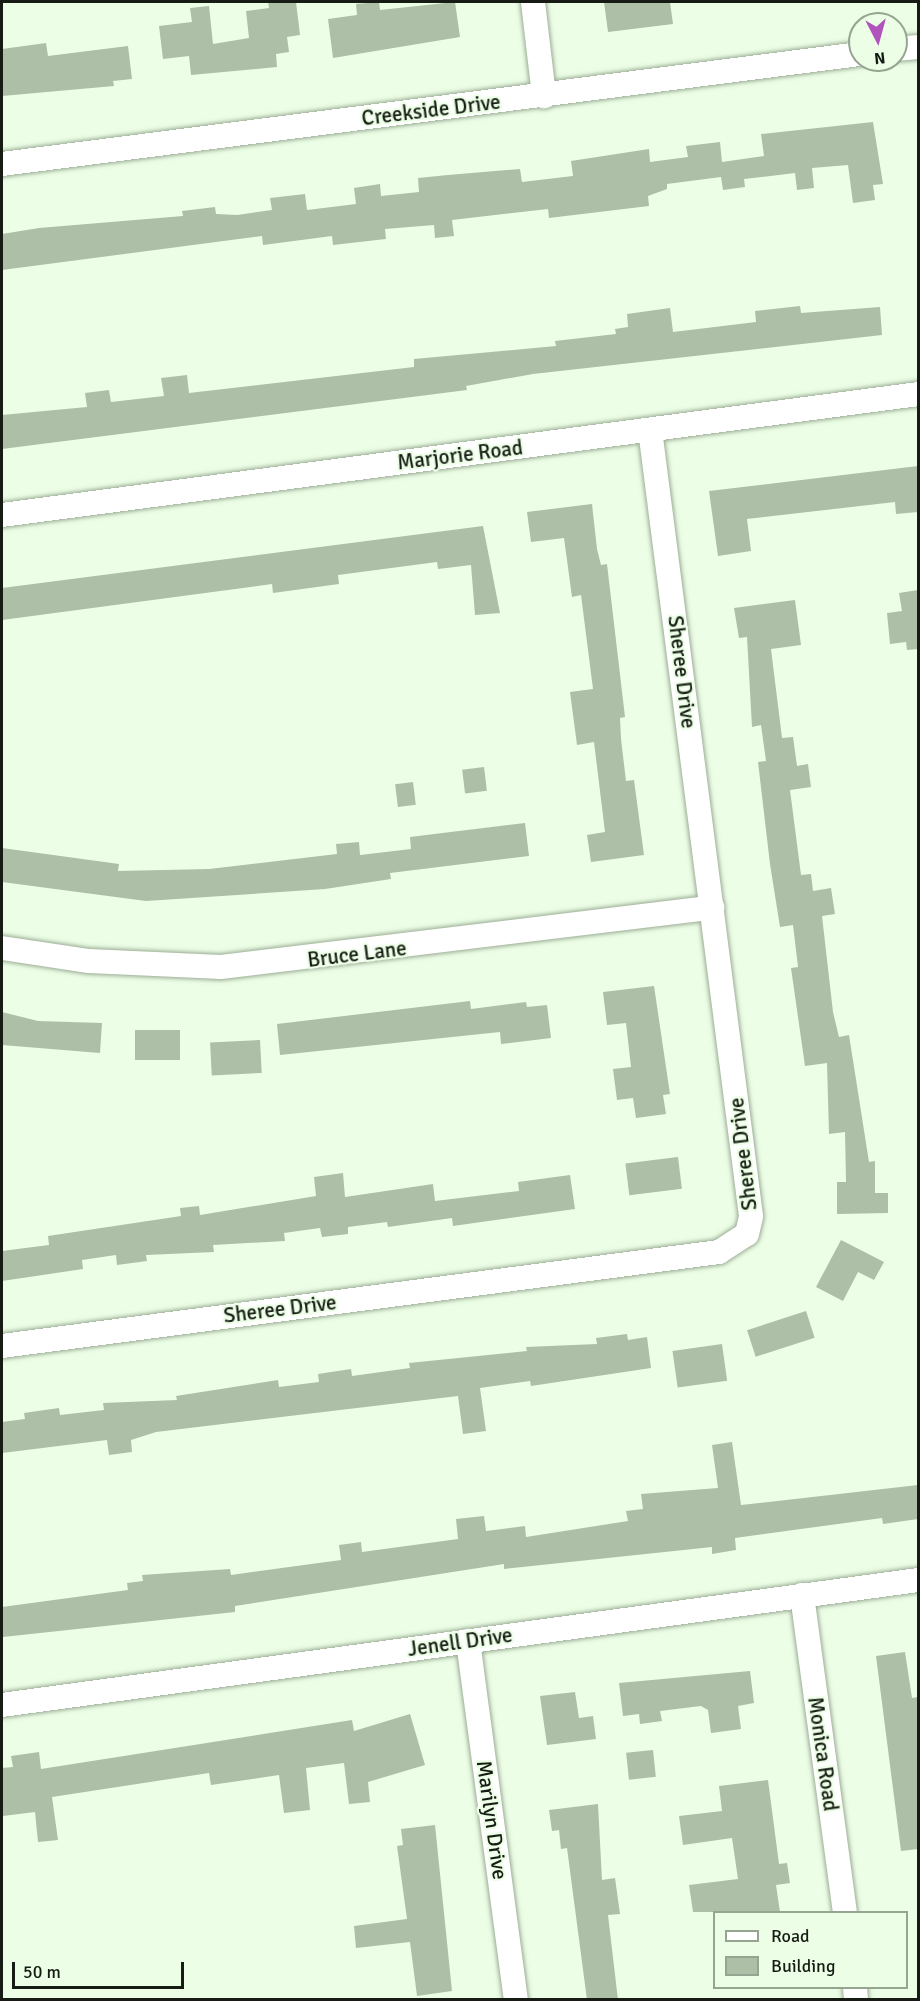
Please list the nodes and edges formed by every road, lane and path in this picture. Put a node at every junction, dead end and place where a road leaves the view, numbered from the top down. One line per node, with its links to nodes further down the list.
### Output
1 (533, 2): 3 (street)
2 (848, 56): 3 (street, Creekside Drive)
3 (544, 96): 4 (street, Creekside Drive)
4 (2, 164)
5 (918, 394): 6 (street, Marjorie Road)
6 (650, 430): 7 (street, Marjorie Road); 8 (street, Sheree Drive)
7 (2, 515)
8 (712, 908): 9 (street, Bruce Lane); 10 (street, Sheree Drive)
9 (2, 948)
10 (2, 1346)
11 (918, 1580): 12 (street, Jenell Drive)
12 (802, 1595): 13 (street, Jenell Drive); 15 (street, Monica Road)
13 (468, 1641): 14 (street, Jenell Drive); 16 (street, Marilyn Drive)
14 (2, 1705)
15 (845, 1911)
16 (516, 2000)

